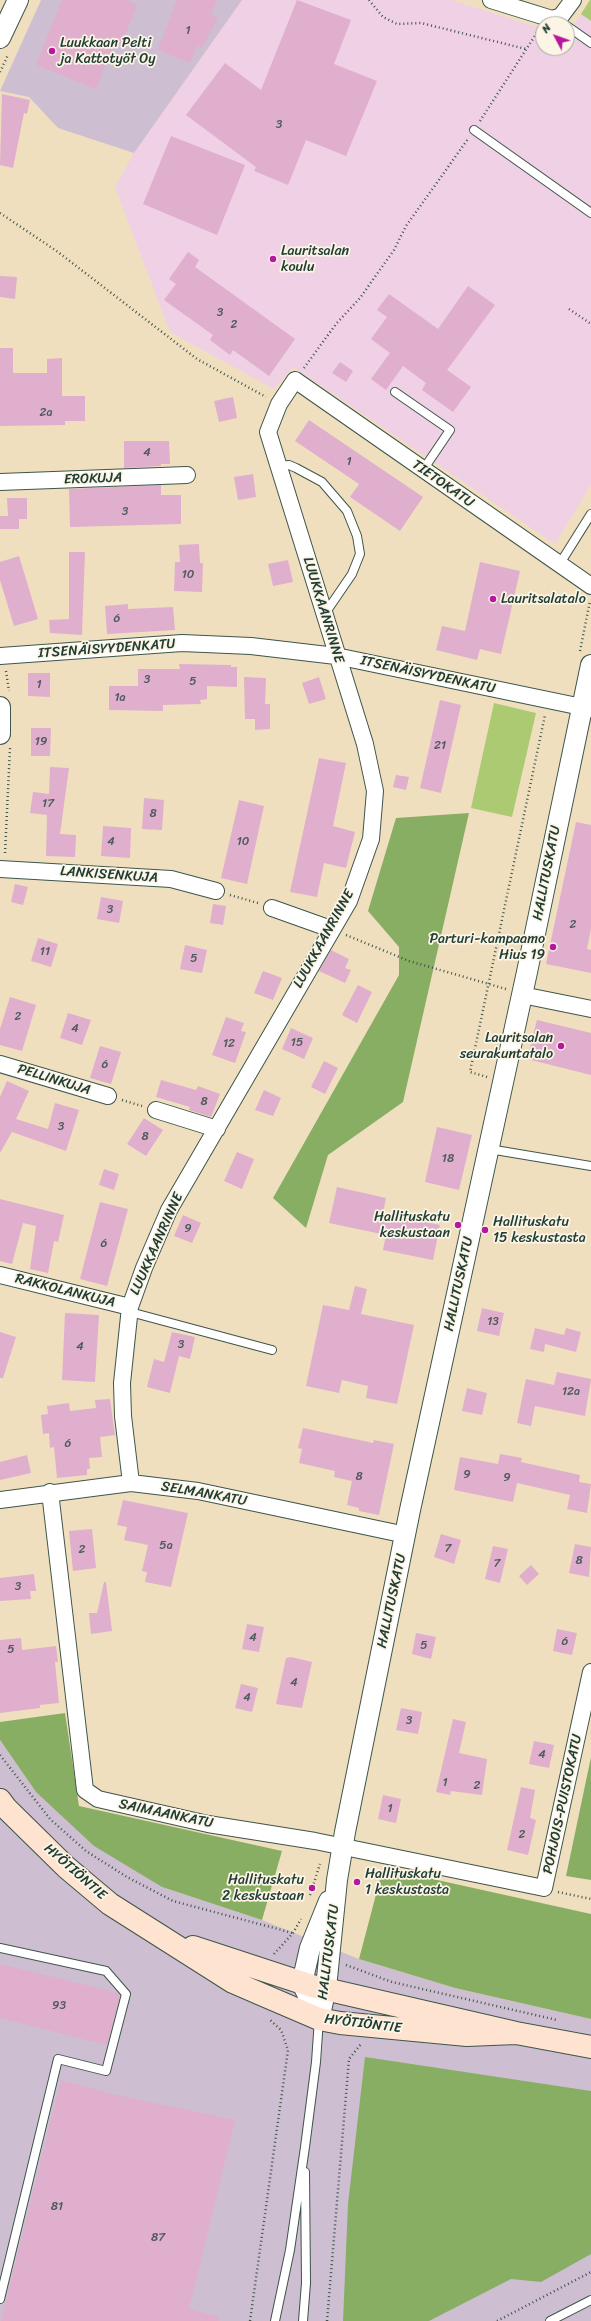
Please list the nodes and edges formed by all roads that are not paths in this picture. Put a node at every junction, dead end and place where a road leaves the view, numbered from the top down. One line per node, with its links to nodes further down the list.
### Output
1 (18, 0): 7 (street)
2 (491, 0): 4 (street)
3 (573, 0): 5 (street)
4 (544, 16)
5 (563, 16)
6 (575, 32): 8 (lane)
7 (0, 38)
8 (591, 43)
9 (474, 130): 10 (lane)
10 (591, 213)
11 (295, 380): 13 (street, LUUKKAANRINNE); 14 (street, TIETOKATU)
12 (395, 392): 14 (lane)
13 (278, 466): 20 (street, LUUKKAANRINNE); 20 (lane)
14 (424, 470): 18 (street, TIETOKATU)
15 (187, 475): 16 (street, EROKUJA)
16 (0, 482)
17 (591, 514): 18 (lane)
18 (559, 565): 19 (street, TIETOKATU)
19 (591, 586)
20 (324, 616): 21 (street, LUUKKAANRINNE)
21 (336, 656): 22 (street, ITSENÄISYYDENKATU); 25 (street, ITSENÄISYYDENKATU); 30 (street, LUUKKAANRINNE)
22 (2, 657)
23 (585, 660): 25 (street, HALLITUSKATU)
24 (4, 700): 26 (street)
25 (586, 708): 31 (street, HALLITUSKATU)
26 (5, 739)
27 (1, 869): 28 (street, LANKISENKUJA)
28 (216, 891)
29 (272, 908): 30 (street)
30 (331, 929): 36 (street, LUUKKAANRINNE)
31 (522, 995): 32 (street); 37 (street, HALLITUSKATU)
32 (591, 1009)
33 (0, 1064): 34 (street, PELLINKUJA)
34 (108, 1096)
35 (156, 1110): 36 (street)
36 (216, 1129): 40 (street, LUUKKAANRINNE)
37 (488, 1149): 38 (lane); 45 (street, HALLITUSKATU)
38 (591, 1166)
39 (0, 1275): 40 (street, RAKKOLANKUJA)
40 (130, 1310): 41 (lane); 42 (street, LUUKKAANRINNE)
41 (272, 1350)
42 (131, 1483): 43 (street, SELMANKATU); 45 (street, SELMANKATU)
43 (50, 1492): 44 (street, SELMANKATU); 48 (street, SAIMAANKATU)
44 (0, 1500)
45 (406, 1535): 48 (street, HALLITUSKATU)
46 (591, 1672): 50 (street, POHJOIS-PUISTOKATU)
47 (0, 1800): 51 (main road, HYÖTIÖNTIE)
48 (342, 1847): 49 (street, HALLITUSKATU); 50 (street, SAIMAANKATU)
49 (337, 1880): 53 (street, HALLITUSKATU); 54 (street, HALLITUSKATU)
50 (544, 1888)
51 (158, 1935): 53 (main road, HYÖTIÖNTIE); 55 (main road, HYÖTIÖNTIE)
52 (0, 1948): 59 (lane)
53 (302, 1983): 54 (main road, HYÖTIÖNTIE); 55 (street, HALLITUSKATU)
54 (326, 1988): 55 (street, HALLITUSKATU); 56 (main road, HYÖTIÖNTIE)
55 (319, 2019): 56 (main road, HYÖTIÖNTIE); 58 (lane)
56 (516, 2033): 57 (main road, HYÖTIÖNTIE)
57 (591, 2047)
58 (305, 2147): 61 (lane); 62 (lane)
59 (0, 2299)
60 (591, 2300): 63 (lane)
61 (275, 2321)
62 (303, 2321)
63 (550, 2321)

